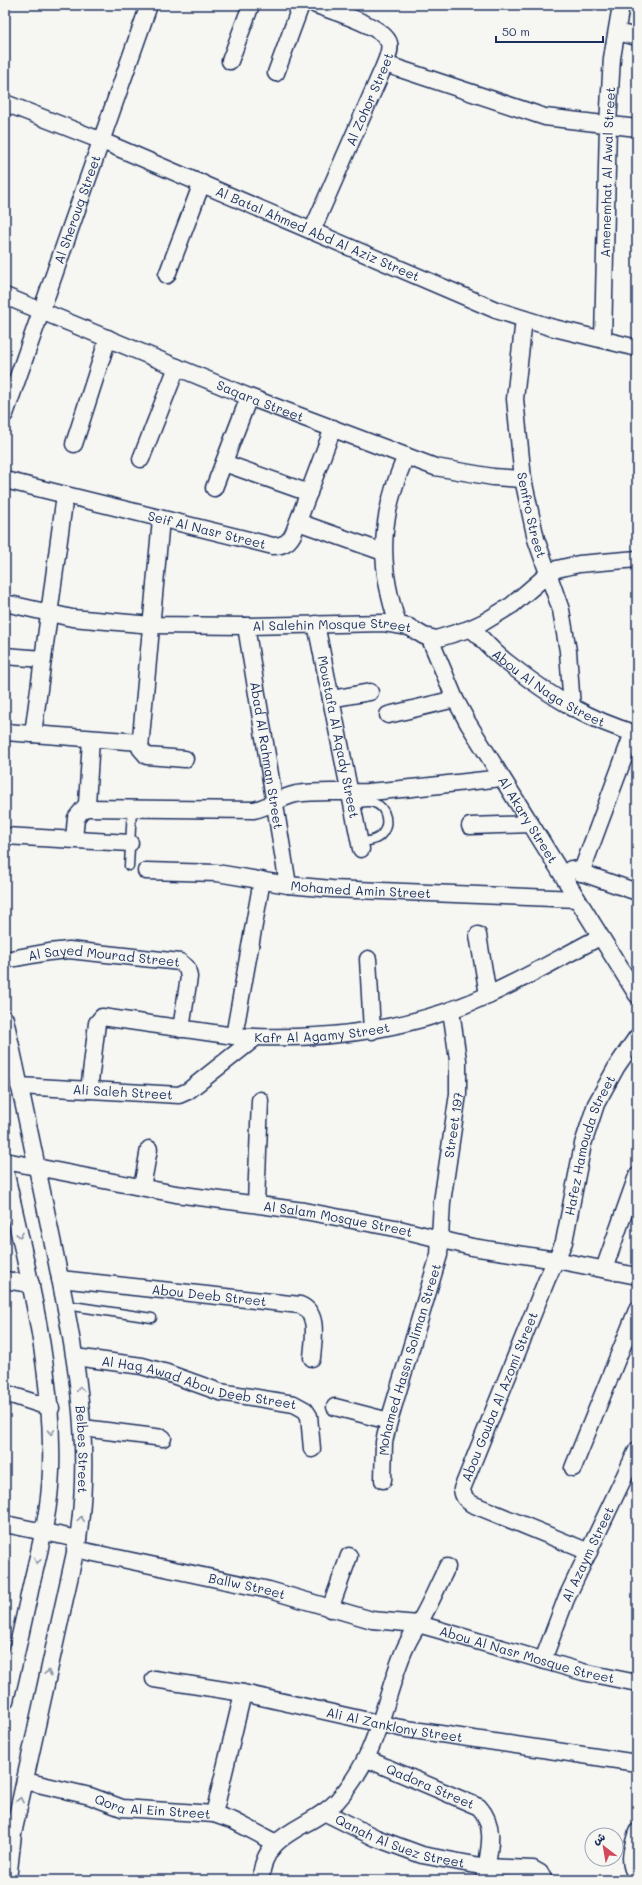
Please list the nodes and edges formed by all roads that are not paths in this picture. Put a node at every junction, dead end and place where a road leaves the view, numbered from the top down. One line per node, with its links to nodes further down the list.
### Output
1 (149, 5): 14 (street, Al Sherouq Street)
2 (252, 5): 8 (street)
3 (301, 5): 10 (street)
4 (316, 5): 9 (street, Al Zohor Street)
5 (622, 5): 6 (street, Amenemhat Al Awal Street)
6 (616, 32): 7 (street); 12 (street, Amenemhat Al Awal Street)
7 (637, 36)
8 (230, 61)
9 (385, 64): 12 (street); 16 (street, Al Zohor Street)
10 (276, 73)
11 (5, 103): 14 (street, Al Batal Ahmed Abd Al Aziz Street)
12 (608, 124): 13 (street); 22 (street, Amenemhat Al Awal Street)
13 (637, 128)
14 (102, 141): 15 (street, Al Batal Ahmed Abd Al Aziz Street); 19 (street, Al Sherouq Street)
15 (202, 183): 16 (street, Al Batal Ahmed Abd Al Aziz Street); 17 (street)
16 (312, 231): 20 (street, Al Batal Ahmed Abd Al Aziz Street)
17 (167, 275)
18 (5, 296): 19 (street, Saqara Street)
19 (42, 310): 21 (street, Saqara Street); 25 (street, Al Sherouq Street)
20 (524, 319): 22 (street, Al Batal Ahmed Abd Al Aziz Street); 33 (street, Senfro Street)
21 (108, 338): 24 (street, Saqara Street); 29 (street)
22 (603, 340): 23 (street, Al Batal Ahmed Abd Al Aziz Street)
23 (637, 348)
24 (177, 367): 26 (street, Saqara Street); 31 (street)
25 (9, 388): 27 (street, Al Sherouq Street)
26 (249, 397): 28 (street, Saqara Street); 32 (street)
27 (5, 414)
28 (334, 428): 30 (street, Saqara Street); 36 (street, Seif Al Nasr Street)
29 (74, 444)
30 (406, 456): 33 (street, Saqara Street); 40 (street)
31 (141, 459)
32 (224, 463): 35 (street); 36 (street)
33 (523, 479): 42 (street, Senfro Street)
34 (5, 480): 37 (street, Seif Al Nasr Street)
35 (214, 488)
36 (309, 493): 39 (street, Seif Al Nasr Street)
37 (65, 495): 38 (street, Seif Al Nasr Street); 44 (street)
38 (162, 519): 39 (street, Seif Al Nasr Street); 47 (street)
39 (298, 522): 40 (street)
40 (383, 552): 46 (street)
41 (637, 559): 42 (street, Al Salehin Mosque Street)
42 (548, 574): 49 (street, Al Salehin Mosque Street); 56 (street, Senfro Street)
43 (5, 603): 44 (street, Al Salehin Mosque Street)
44 (49, 613): 47 (street, Al Salehin Mosque Street); 52 (street)
45 (316, 624): 46 (street, Al Salehin Mosque Street); 48 (street, Al Salehin Mosque Street); 55 (street, Moustafa Al Aqady Street)
46 (398, 624): 50 (street, Al Salehin Mosque Street)
47 (152, 625): 48 (street, Al Salehin Mosque Street); 62 (street)
48 (246, 626): 66 (street, Abad Al Rahman Street)
49 (469, 629): 50 (street, Al Salehin Mosque Street); 56 (street, Abou Al Naga Street)
50 (430, 638): 54 (street, Al Akary Street)
51 (5, 656): 52 (street)
52 (43, 659): 60 (street)
53 (370, 692): 55 (street)
54 (455, 698): 57 (street); 64 (street, Al Akary Street)
55 (331, 699): 65 (street, Moustafa Al Aqady Street)
56 (572, 708): 59 (street, Abou Al Naga Street)
57 (388, 715)
58 (5, 732): 60 (street)
59 (635, 733): 78 (street)
60 (33, 734): 61 (street)
61 (91, 739): 62 (street); 67 (street)
62 (140, 742): 63 (street)
63 (185, 759)
64 (501, 778): 65 (street); 69 (street, Al Akary Street)
65 (351, 798): 66 (street); 74 (street, Moustafa Al Aqady Street); 74 (lane)
66 (276, 802): 68 (street); 80 (street, Abad Al Rahman Street)
67 (86, 808): 68 (street); 72 (street)
68 (132, 808): 73 (lane)
69 (530, 824): 70 (street); 75 (street, Al Akary Street)
70 (470, 826)
71 (5, 836): 72 (street)
72 (74, 839): 73 (street)
73 (130, 843): 76 (lane)
74 (360, 846)
75 (554, 864): 78 (street); 82 (street, Al Akary Street)
76 (129, 866)
77 (146, 870): 79 (street, Mohamed Amin Street)
78 (581, 873): 81 (street)
79 (262, 880): 80 (street, Mohamed Amin Street); 93 (street)
80 (288, 885): 82 (street, Mohamed Amin Street)
81 (637, 892)
82 (577, 899): 84 (street, Al Akary Street)
83 (478, 935): 87 (street)
84 (600, 937): 87 (street, Kafr Al Agamy Street); 88 (street, Al Akary Street)
85 (368, 959): 92 (street)
86 (5, 960): 91 (street, Al Sayed Mourad Street)
87 (488, 995): 89 (street, Kafr Al Agamy Street)
88 (637, 995)
89 (451, 1010): 92 (street, Kafr Al Agamy Street); 106 (street, Street 197)
90 (5, 1019): 96 (street, Belbes Street)
91 (181, 1029): 93 (street, Kafr Al Agamy Street); 97 (street, Kafr Al Agamy Street)
92 (372, 1031): 95 (street, Kafr Al Agamy Street)
93 (234, 1036): 95 (street, Kafr Al Agamy Street)
94 (637, 1037): 107 (street, Hafez Hamouda Street)
95 (255, 1038): 97 (street, Ali Saleh Street)
96 (20, 1086): 97 (street, Ali Saleh Street); 101 (street, Belbes Street)
97 (88, 1090)
98 (260, 1100): 105 (street)
99 (149, 1149): 104 (street)
100 (5, 1161): 101 (street, Al Salam Mosque Street)
101 (37, 1166): 104 (street, Al Salam Mosque Street); 110 (street, Belbes Street)
102 (5, 1170): 112 (street, one-way to 112)
103 (637, 1176): 108 (street)
104 (142, 1187): 105 (street, Al Salam Mosque Street)
105 (256, 1203): 106 (street, Al Salam Mosque Street)
106 (441, 1240): 107 (street, Al Salam Mosque Street); 121 (street, Mohamed Hassn Soliman Street)
107 (556, 1260): 108 (street, Al Salam Mosque Street); 131 (street, Abou Gouba Al Azomi Street)
108 (604, 1269): 109 (street, Al Salam Mosque Street)
109 (637, 1276)
110 (60, 1279): 113 (street, Belbes Street); 117 (street, Abou Deeb Street)
111 (5, 1280): 112 (street)
112 (31, 1284): 120 (street)
113 (66, 1305): 115 (lane); 116 (street, Belbes Street)
114 (637, 1310): 126 (street)
115 (152, 1318)
116 (75, 1357): 122 (street, Belbes Street, one-way to 116); 124 (street, Al Hag Awad Abou Deeb Street)
117 (312, 1358)
118 (5, 1393): 120 (street)
119 (335, 1407): 121 (street)
120 (51, 1408): 129 (street, one-way to 129)
121 (389, 1421): 127 (street, Mohamed Hassn Soliman Street)
122 (83, 1428): 123 (street); 130 (street, Belbes Street, one-way to 122)
123 (163, 1438)
124 (312, 1449)
125 (637, 1450): 131 (street, Al Azaym Street)
126 (573, 1468)
127 (383, 1480)
128 (5, 1524): 129 (street, Ballw Street)
129 (44, 1533): 130 (street, Ballw Street); 137 (street, one-way to 137)
130 (76, 1544): 134 (street, Ballw Street); 145 (street, Belbes Street, one-way to 130)
131 (589, 1552): 136 (street, Al Azaym Street)
132 (350, 1556): 134 (street)
133 (447, 1567): 135 (street)
134 (330, 1609): 135 (street, Ballw Street)
135 (418, 1624): 136 (street, Abou Al Nasr Mosque Street); 142 (street)
136 (543, 1660): 139 (street, Abou Al Nasr Mosque Street)
137 (8, 1673): 141 (street)
138 (154, 1679): 140 (street, Ali Al Zanklony Street)
139 (637, 1683)
140 (242, 1693): 142 (street, Ali Al Zanklony Street); 147 (street)
141 (5, 1701)
142 (381, 1724): 143 (street); 144 (street, Ali Al Zanklony Street)
143 (367, 1759): 146 (street); 150 (street, Qadora Street)
144 (637, 1763)
145 (24, 1781): 147 (street, Qora Al Ein Street); 152 (street, Belbes Street, one-way to 145)
146 (324, 1812): 149 (street); 150 (street, Qanah Al Suez Street)
147 (214, 1814): 149 (street, Qora Al Ein Street)
148 (637, 1832): 151 (street)
149 (276, 1843): 153 (street)
150 (485, 1873): 154 (street, Qanah Al Suez Street)
151 (637, 1874)
152 (8, 1880)
153 (261, 1880)
154 (544, 1880)

